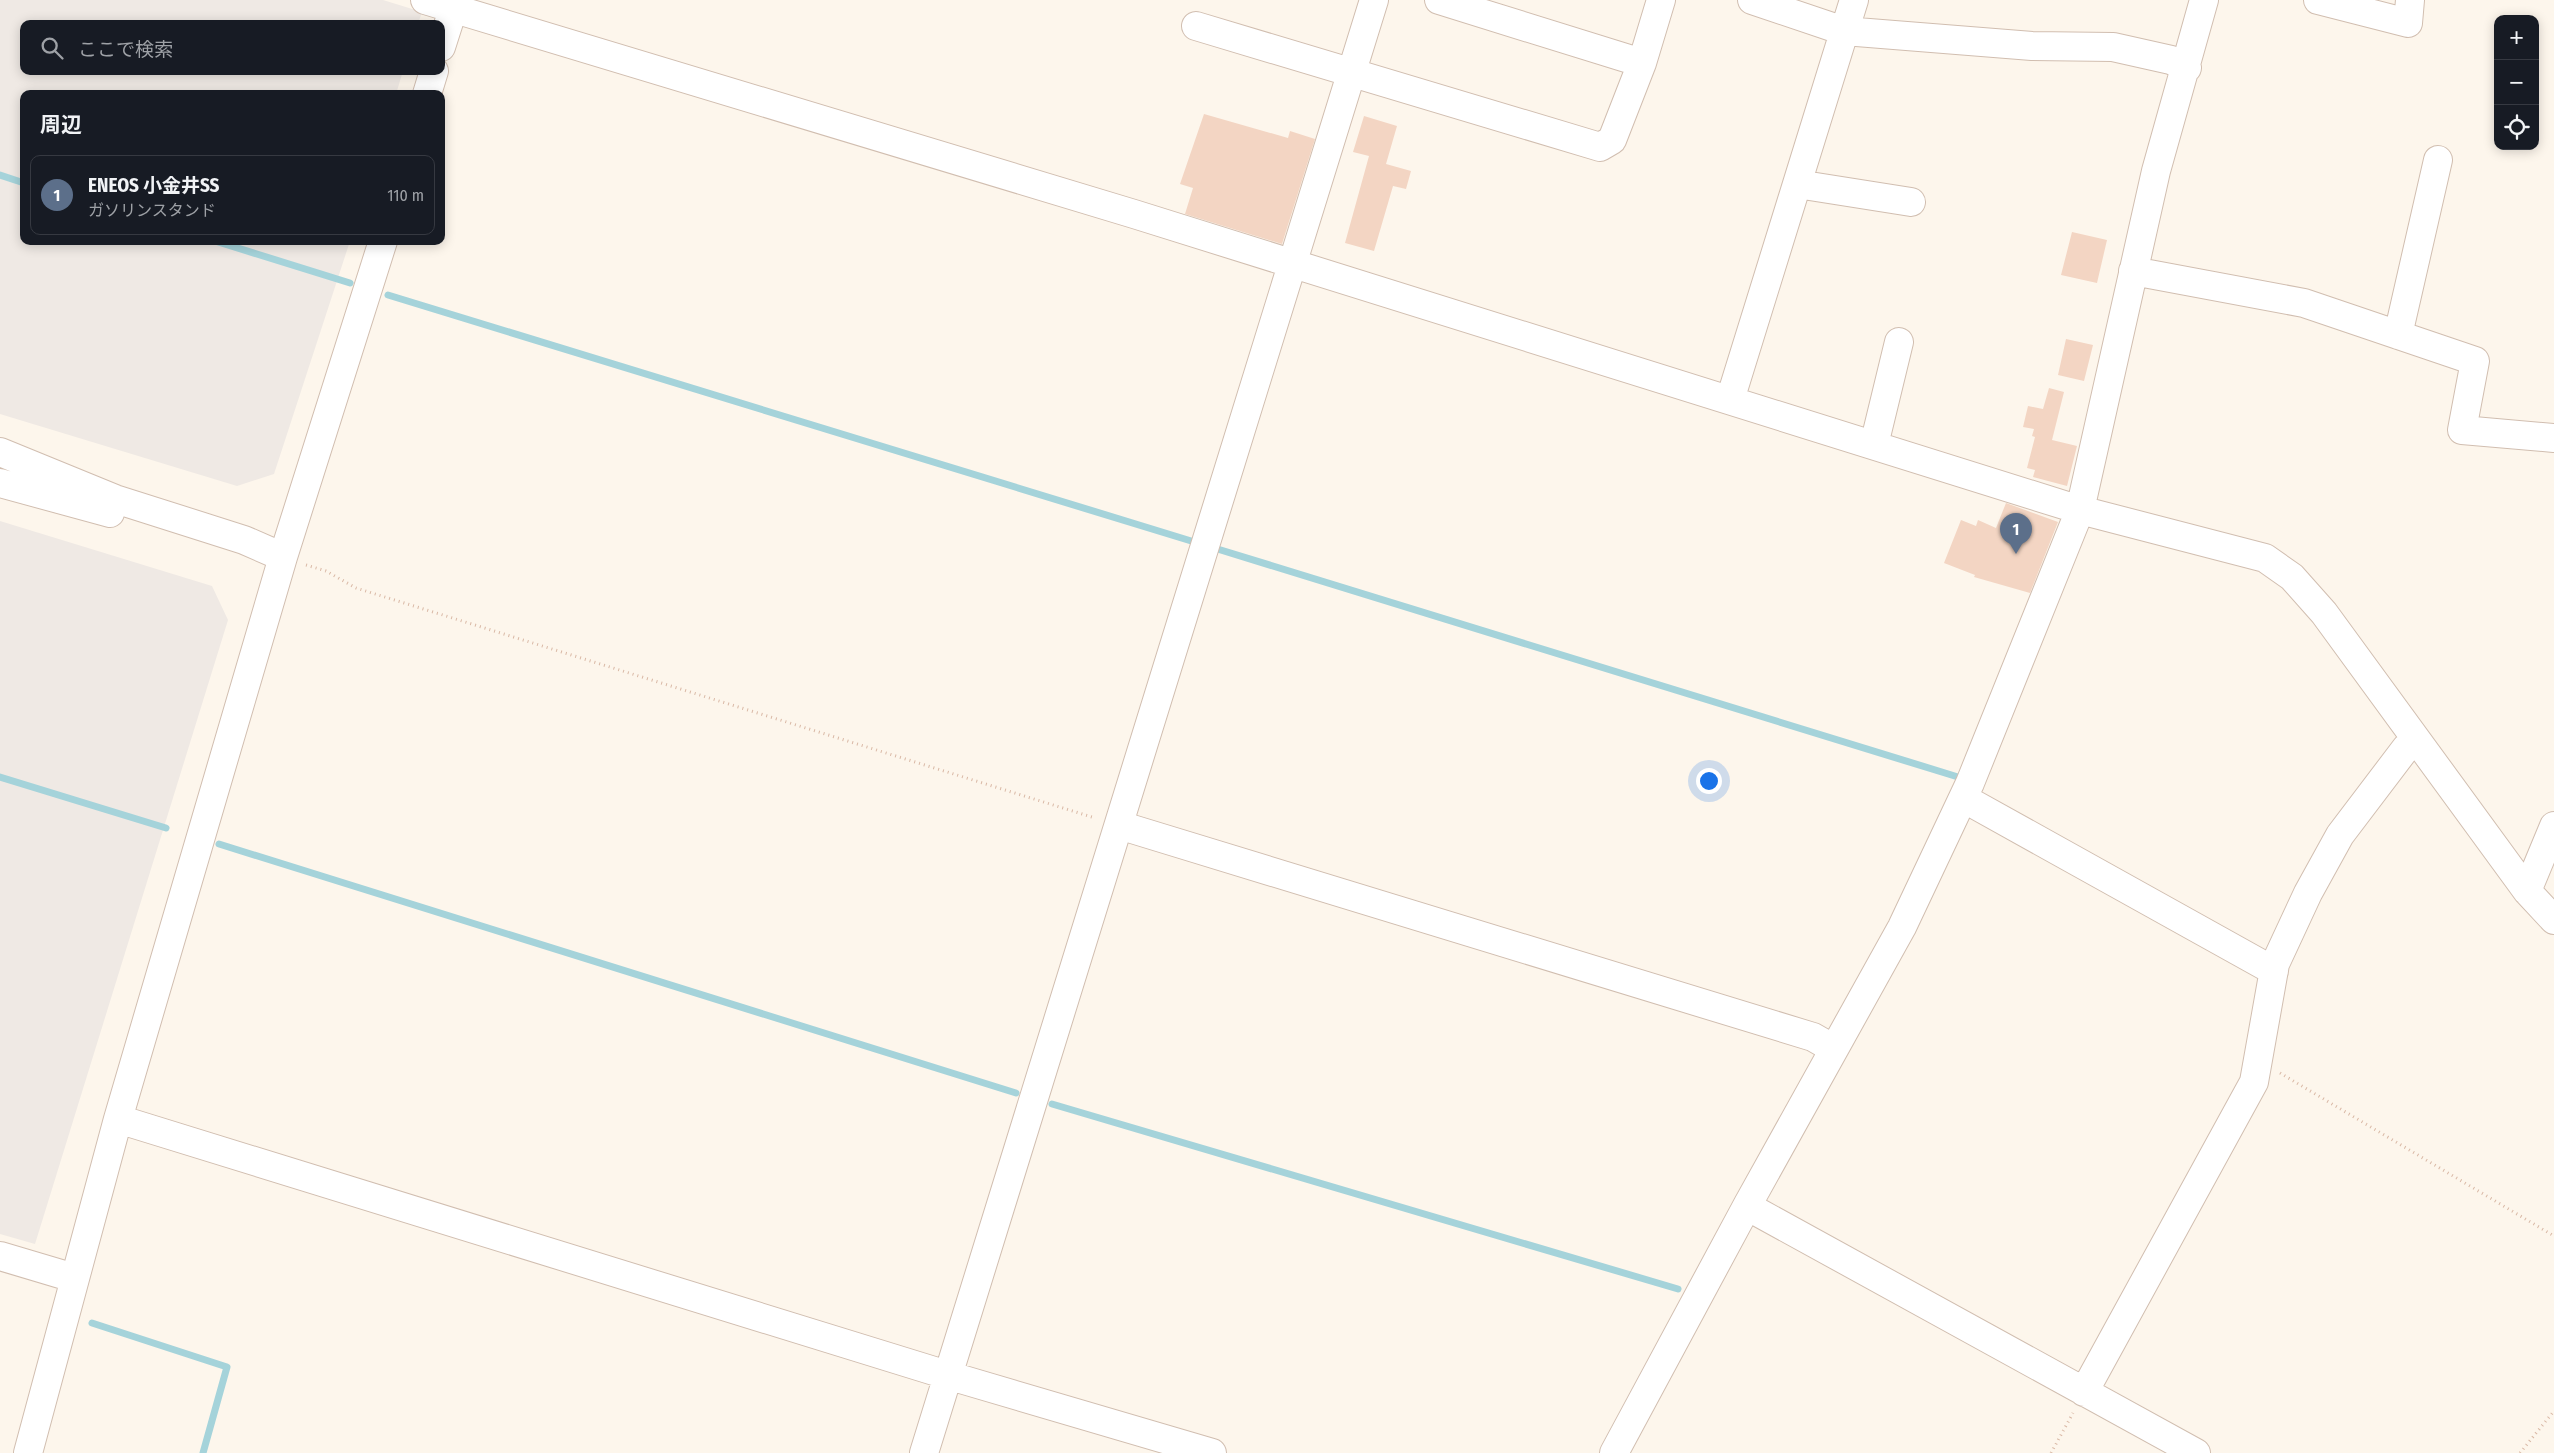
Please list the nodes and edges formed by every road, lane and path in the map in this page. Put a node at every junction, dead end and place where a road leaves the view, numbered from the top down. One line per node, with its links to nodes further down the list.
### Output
1 (425, 0): 10 (street)
2 (1374, 0): 16 (street)
3 (1440, 0): 14 (street)
4 (1661, 0): 14 (street)
5 (1752, 0): 12 (street)
6 (1854, 0): 12 (street)
7 (2204, 0): 15 (street)
8 (2318, 0): 9 (street)
9 (2410, 0)
10 (454, 4): 13 (street); 23 (street)
11 (1196, 26): 16 (street)
12 (1844, 31): 15 (street); 20 (street)
13 (445, 34)
14 (1642, 63): 16 (street)
15 (2187, 68): 24 (street)
16 (1352, 73): 23 (street)
17 (433, 75): 18 (street)
18 (428, 90)
19 (2438, 160): 25 (street)
20 (1797, 184): 21 (street); 27 (street)
21 (1911, 202)
22 (382, 245): 33 (street)
23 (1293, 264): 27 (street); 36 (street)
24 (2133, 271): 25 (street); 32 (street)
25 (2398, 335): 28 (street)
26 (1899, 342): 29 (street)
27 (1730, 400): 29 (street)
28 (2554, 438)
29 (1874, 445): 32 (street)
30 (0, 452): 33 (street)
31 (0, 483): 33 (street)
32 (2080, 510): 34 (street); 35 (street)
33 (283, 557): 36 (path); 43 (street)
34 (2416, 740): 38 (street); 40 (street)
35 (1963, 798): 40 (street); 41 (street)
36 (1119, 825): 41 (street); 48 (street)
37 (2554, 826): 38 (street)
38 (2527, 891): 39 (street)
39 (2554, 920)
40 (2274, 972): 42 (street)
41 (1834, 1048): 44 (street)
42 (2258, 1060): 45 (path); 49 (street)
43 (118, 1119): 47 (street); 48 (street)
44 (1748, 1204): 49 (street); 54 (street)
45 (2554, 1236)
46 (0, 1256): 47 (street)
47 (74, 1278): 51 (street)
48 (947, 1375): 52 (street); 53 (street)
49 (2084, 1392): 55 (path); 56 (street)
50 (2554, 1411): 57 (path)
51 (28, 1453)
52 (924, 1453)
53 (1212, 1453)
54 (1614, 1453)
55 (2051, 1453)
56 (2196, 1453)
57 (2520, 1453)

